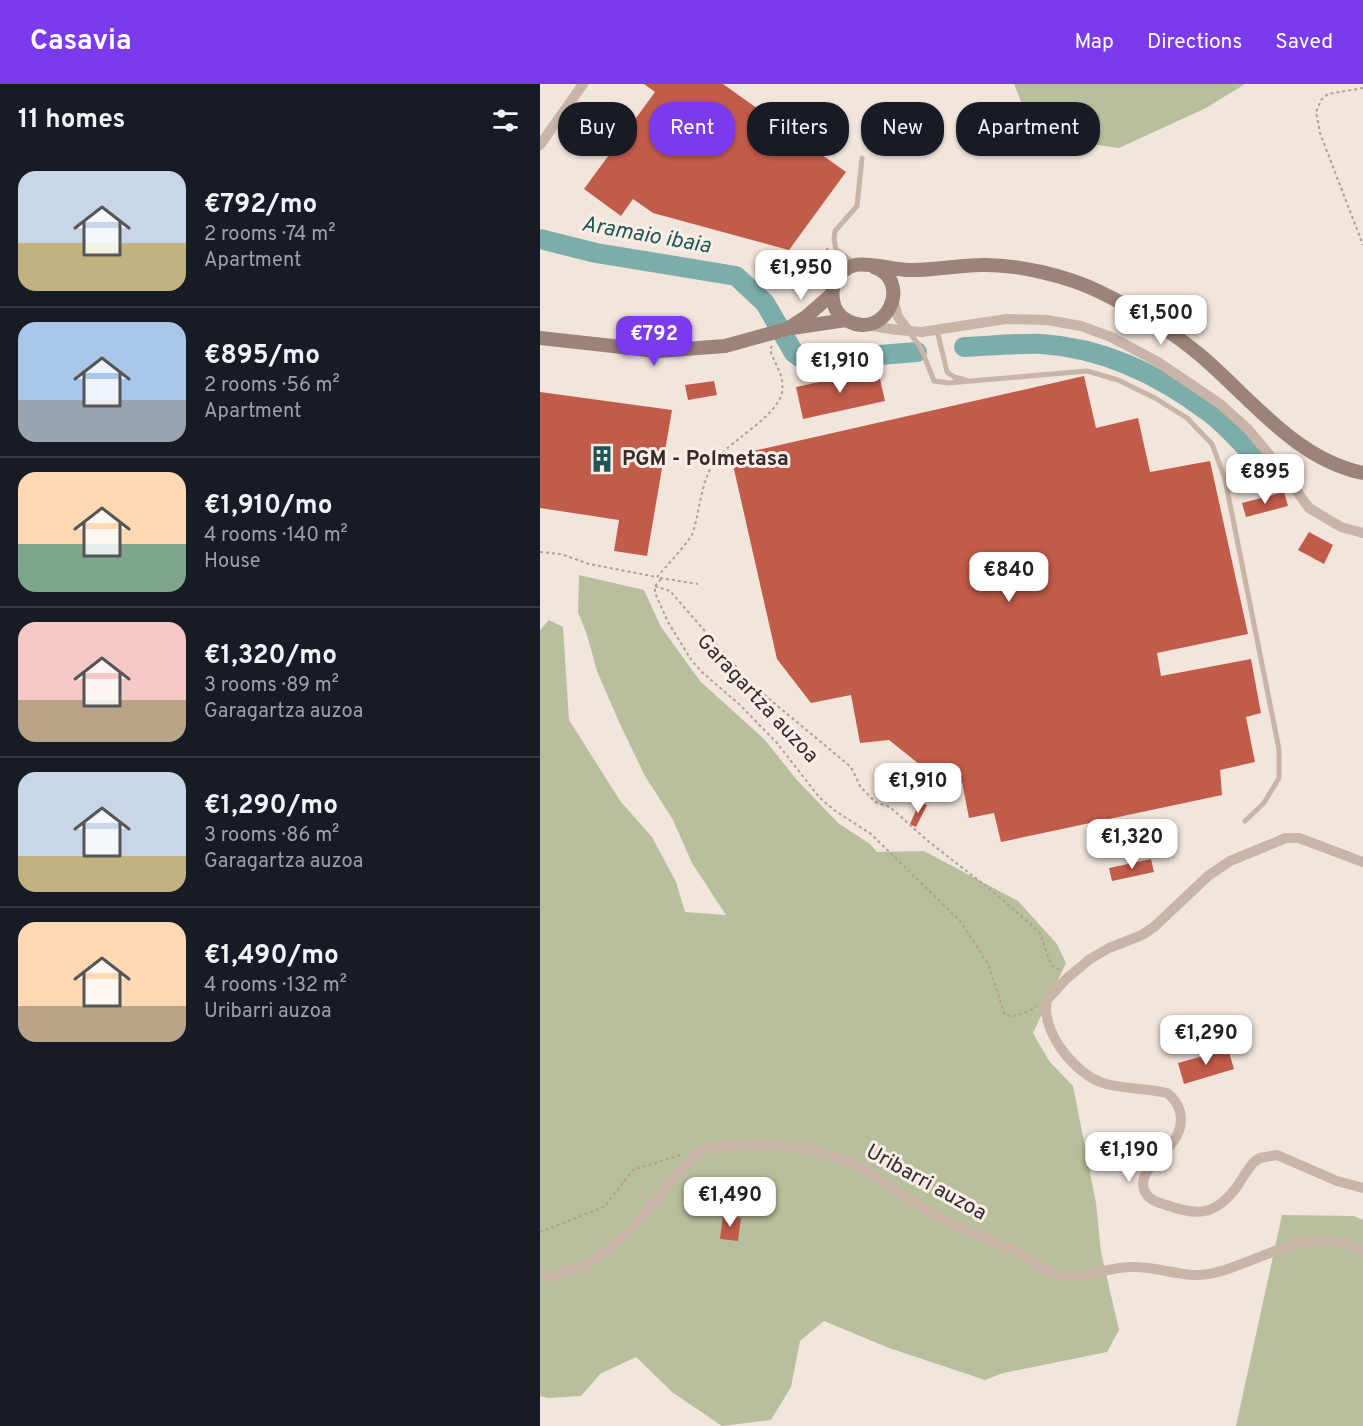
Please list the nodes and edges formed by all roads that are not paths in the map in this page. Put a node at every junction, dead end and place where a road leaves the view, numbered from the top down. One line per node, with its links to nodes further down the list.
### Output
1 (583, 84): 2 (street)
2 (540, 145)
3 (862, 158): 4 (lane)
4 (836, 247): 5 (lane); 7 (lane)
5 (858, 265): 6 (main road); 7 (main road)
6 (874, 267): 8 (main road); 9 (main road)
7 (835, 270): 10 (main road)
8 (927, 270): 9 (main road); 18 (main road)
9 (893, 293): 12 (main road); 14 (street)
10 (832, 294): 11 (main road); 13 (main road)
11 (846, 320): 12 (main road); 13 (main road)
12 (867, 325): 14 (street)
13 (787, 328): 16 (main road)
14 (908, 330): 15 (street); 17 (lane)
15 (937, 330): 17 (lane); 19 (street)
16 (540, 338)
17 (968, 381): 20 (lane)
18 (1363, 473)
19 (1363, 533)
20 (1245, 821)
21 (1363, 862): 22 (street)
22 (1363, 1188)
23 (1363, 1251): 24 (street, Uribarri auzoa)
24 (540, 1279)

